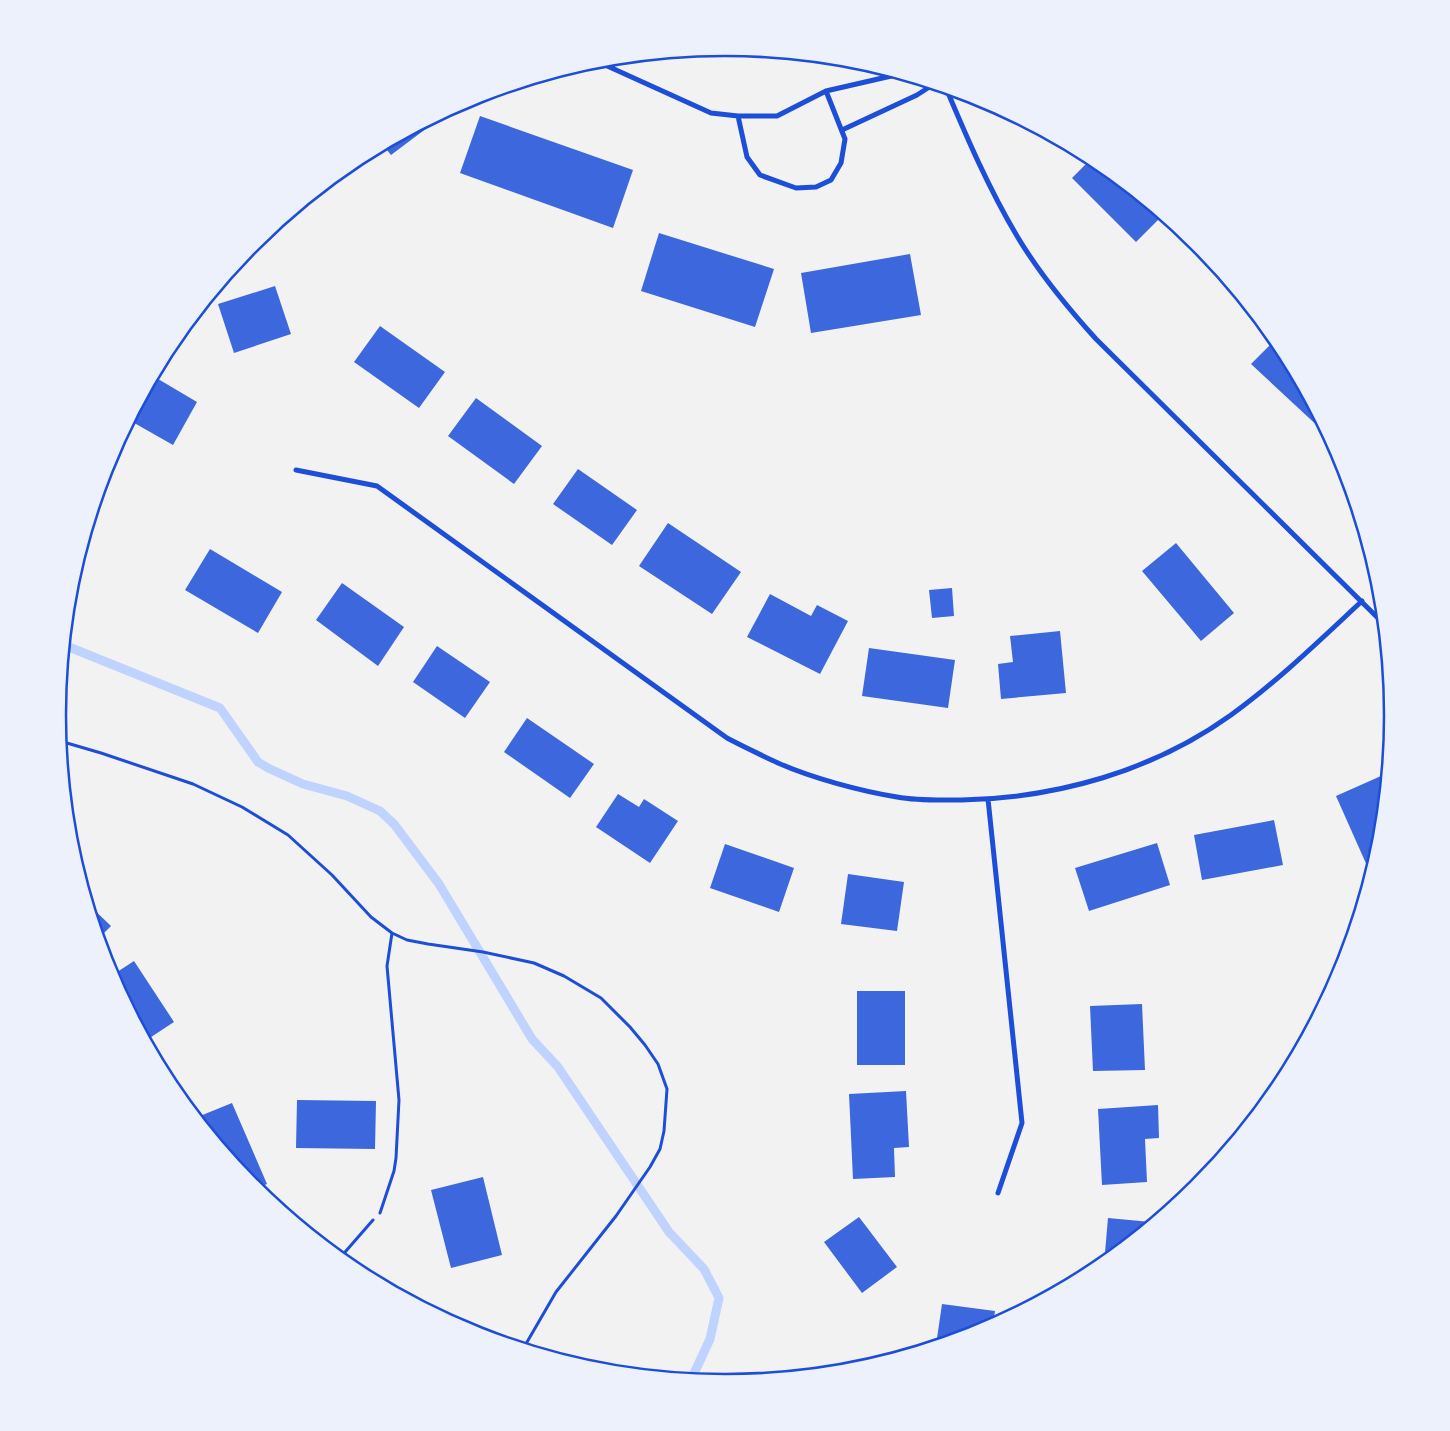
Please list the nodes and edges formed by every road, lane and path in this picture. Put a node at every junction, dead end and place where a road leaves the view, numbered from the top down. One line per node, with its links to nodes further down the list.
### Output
1 (612, 68): 6 (street)
2 (887, 77): 4 (street)
3 (927, 88): 7 (street)
4 (826, 91): 6 (street); 7 (street)
5 (949, 96): 9 (street)
6 (738, 116): 7 (street)
7 (842, 130)
8 (296, 470): 12 (street)
9 (1362, 601): 10 (street); 12 (street)
10 (1377, 617)
11 (67, 743): 13 (path)
12 (988, 800): 14 (street)
13 (392, 934): 15 (path); 18 (path)
14 (998, 1193)
15 (380, 1213)
16 (373, 1220): 17 (path)
17 (345, 1254)
18 (526, 1344)

